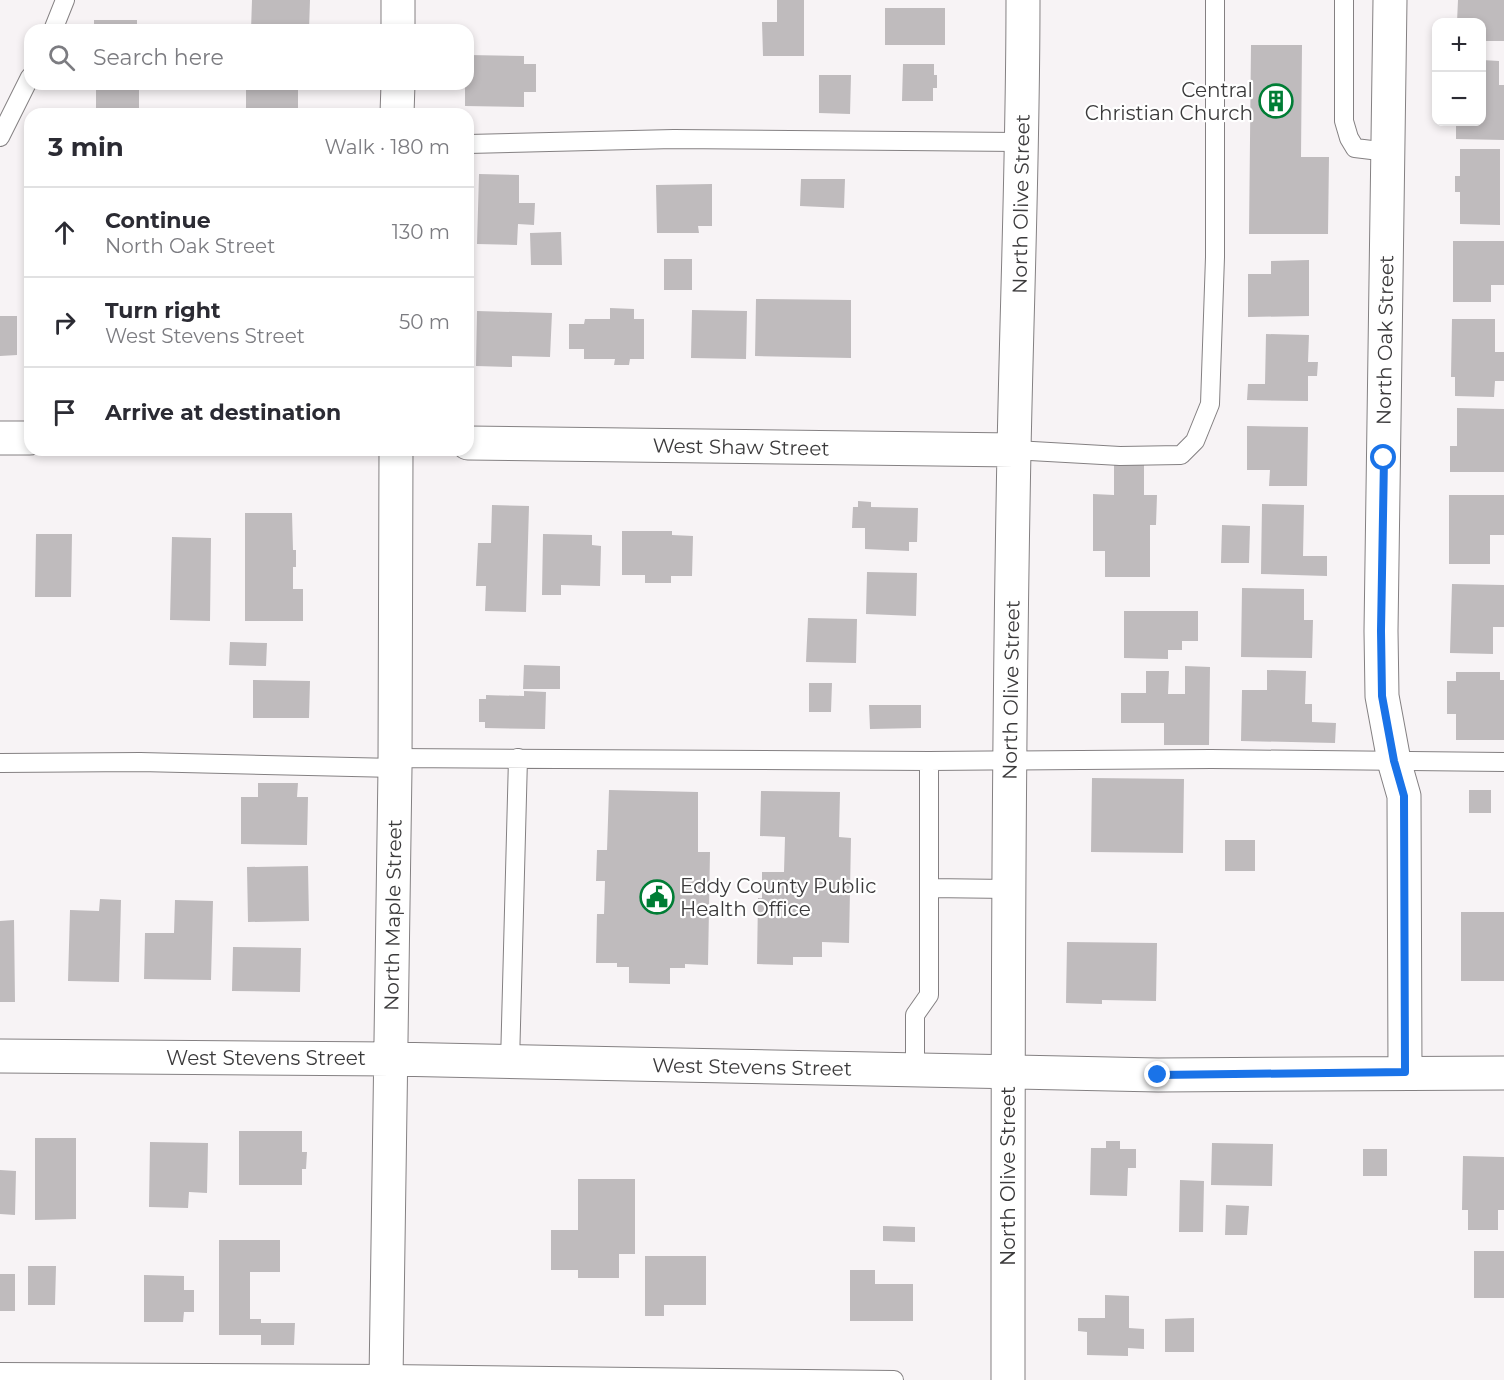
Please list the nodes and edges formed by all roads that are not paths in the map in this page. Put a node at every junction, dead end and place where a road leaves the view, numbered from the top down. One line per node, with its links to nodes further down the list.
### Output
1 (65, 0): 7 (lane)
2 (398, 0): 8 (street)
3 (1023, 0): 13 (street, North Olive Street)
4 (1215, 0): 19 (lane)
5 (1390, 0): 15 (street, North Oak Street)
6 (1344, 2): 15 (lane)
7 (55, 24)
8 (398, 24)
9 (24, 89): 12 (lane)
10 (398, 90): 11 (street)
11 (398, 108)
12 (0, 137)
13 (1023, 142): 14 (lane); 19 (street, North Olive Street)
14 (474, 144)
15 (1388, 152): 24 (street, North Oak Street)
16 (0, 438): 17 (street)
17 (24, 438)
18 (474, 443): 19 (street, West Shaw Street)
19 (1014, 450): 23 (street, North Olive Street)
20 (396, 456): 27 (street, North Maple Street)
21 (518, 758): 22 (lane); 27 (lane); 32 (lane)
22 (929, 761): 23 (lane); 28 (lane)
23 (1010, 761): 24 (lane); 29 (street, North Olive Street)
24 (1394, 761): 25 (lane); 35 (street, North Oak Street)
25 (1504, 762)
26 (0, 763): 27 (lane)
27 (395, 763): 31 (street, North Maple Street)
28 (929, 888): 29 (lane); 33 (lane)
29 (1009, 889): 34 (street, North Olive Street)
30 (0, 1056): 31 (street, West Stevens Street)
31 (391, 1059): 32 (street, West Stevens Street); 38 (street, North Maple Street)
32 (510, 1063): 33 (street, West Stevens Street)
33 (915, 1069): 34 (street, West Stevens Street)
34 (1008, 1071): 35 (street, West Stevens Street); 40 (street, North Olive Street)
35 (1405, 1072): 36 (street, West Stevens Street)
36 (1504, 1073)
37 (0, 1372): 38 (lane)
38 (386, 1377): 39 (lane)
39 (894, 1380)
40 (1008, 1380)

